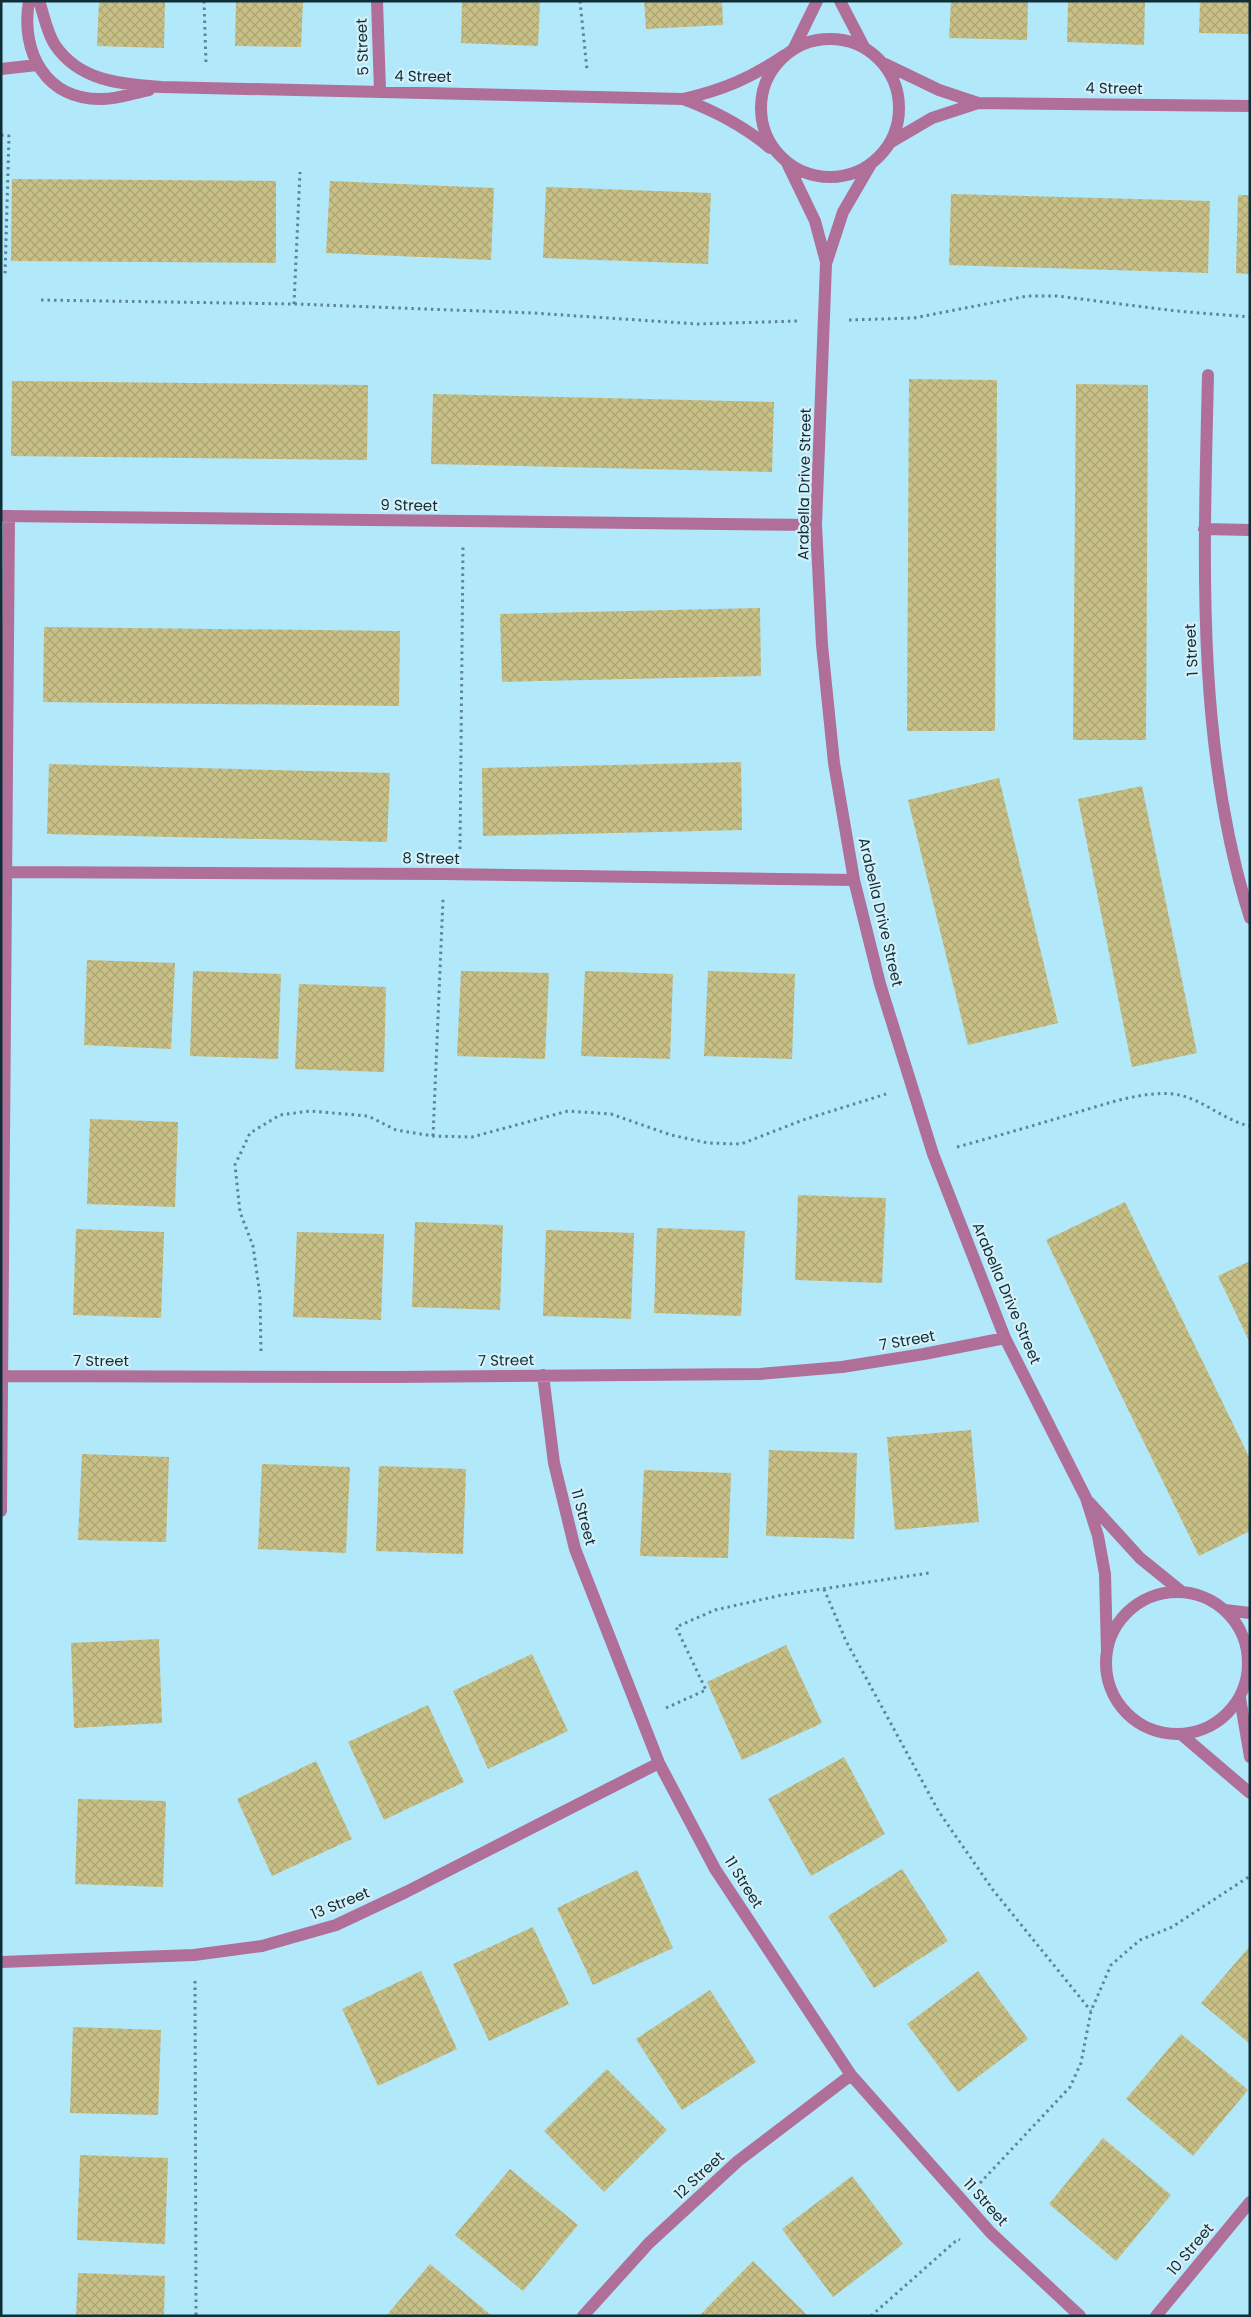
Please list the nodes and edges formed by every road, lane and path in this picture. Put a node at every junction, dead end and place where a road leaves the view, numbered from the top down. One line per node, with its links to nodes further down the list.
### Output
1 (29, 1): 11 (street, 4 Street)
2 (39, 1): 13 (street, 4 Street)
3 (204, 1): 14 (path)
4 (377, 1): 15 (street, 5 Street)
5 (580, 1): 16 (path)
6 (817, 1): 9 (street)
7 (840, 1): 8 (street)
8 (864, 47): 9 (street); 10 (street)
9 (789, 51): 17 (street); 22 (street)
10 (884, 64): 18 (street); 21 (street)
11 (37, 65): 12 (street); 13 (street, 4 Street)
12 (1, 69)
13 (162, 87): 14 (street, 4 Street)
14 (207, 88): 15 (street, 4 Street)
15 (380, 91): 16 (street, 4 Street)
16 (589, 95): 17 (street, 4 Street)
17 (683, 99): 22 (street)
18 (978, 103): 19 (street, 4 Street); 21 (street)
19 (1250, 106)
20 (1, 135): 26 (path)
21 (890, 142): 23 (street)
22 (784, 160): 23 (street); 25 (street)
23 (871, 164): 25 (street)
24 (300, 172): 28 (path)
25 (826, 264): 30 (street, Arabella Drive Street)
26 (5, 276)
27 (41, 300): 28 (path)
28 (294, 304): 30 (path)
29 (1250, 317): 30 (path)
30 (825, 321): 34 (street, Arabella Drive Street)
31 (1208, 375): 35 (street, 1 Street)
32 (5, 516): 33 (street, 9 Street); 37 (street)
33 (463, 521): 34 (street, 9 Street); 39 (path)
34 (816, 525): 40 (street, Arabella Drive Street)
35 (1204, 529): 36 (street); 41 (street, 1 Street)
36 (1250, 530)
37 (7, 872): 38 (street, 8 Street); 50 (street)
38 (444, 874): 39 (street, 8 Street); 45 (path)
39 (460, 874): 40 (street, 8 Street)
40 (854, 880): 43 (street, Arabella Drive Street)
41 (1245, 888): 42 (street, 1 Street)
42 (1250, 918)
43 (910, 1085): 45 (path); 46 (street, Arabella Drive Street)
44 (1250, 1126): 46 (path)
45 (433, 1136): 48 (path)
46 (933, 1154): 47 (street, Arabella Drive Street)
47 (1005, 1338): 49 (street, 7 Street); 51 (street, Arabella Drive Street)
48 (271, 1351)
49 (543, 1375): 50 (street, 7 Street); 61 (street, 11 Street)
50 (3, 1376): 52 (street)
51 (1086, 1498): 55 (street); 58 (street)
52 (1, 1511)
53 (930, 1573): 54 (path)
54 (824, 1589): 61 (path); 69 (path)
55 (1182, 1592): 56 (street); 58 (street)
56 (1226, 1610): 57 (street); 59 (street)
57 (1250, 1613)
58 (1107, 1652): 62 (street)
59 (1249, 1674): 60 (street)
60 (1240, 1698): 62 (street); 63 (street)
61 (642, 1719): 64 (street, 11 Street)
62 (1182, 1735): 65 (street)
63 (1250, 1757)
64 (659, 1763): 67 (street, 13 Street); 70 (street, 11 Street)
65 (1250, 1793)
66 (1250, 1876): 69 (path)
67 (194, 1955): 68 (street, 13 Street); 74 (path)
68 (1, 1962)
69 (1091, 2011): 71 (path)
70 (851, 2075): 73 (street, 11 Street); 75 (street, 12 Street)
71 (976, 2188)
72 (1250, 2202): 78 (street, 10 Street)
73 (991, 2233): 76 (path); 77 (street, 11 Street)
74 (196, 2316)
75 (584, 2316)
76 (871, 2316)
77 (1080, 2316)
78 (1156, 2316)

